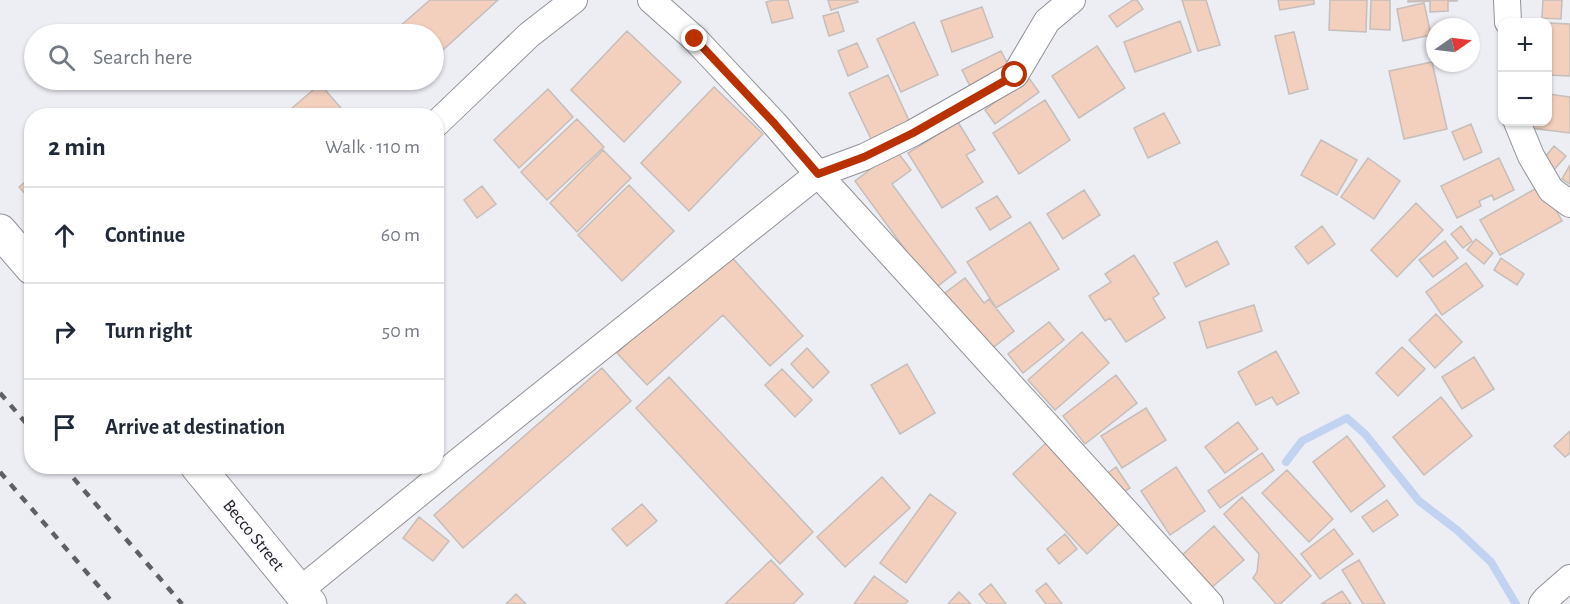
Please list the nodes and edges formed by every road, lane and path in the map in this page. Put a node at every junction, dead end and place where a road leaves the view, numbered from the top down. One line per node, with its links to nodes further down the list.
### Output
1 (574, 0): 6 (street)
2 (651, 0): 8 (street)
3 (1072, 0): 8 (street)
4 (1508, 0): 5 (street)
5 (1508, 18)
6 (444, 116)
7 (1519, 126): 9 (street)
8 (818, 174): 14 (street); 15 (street)
9 (1570, 204)
10 (0, 231): 11 (street)
11 (24, 259)
12 (204, 474): 14 (street, Becco Street)
13 (1570, 578): 16 (street)
14 (305, 597)
15 (1210, 604)
16 (1542, 604)

